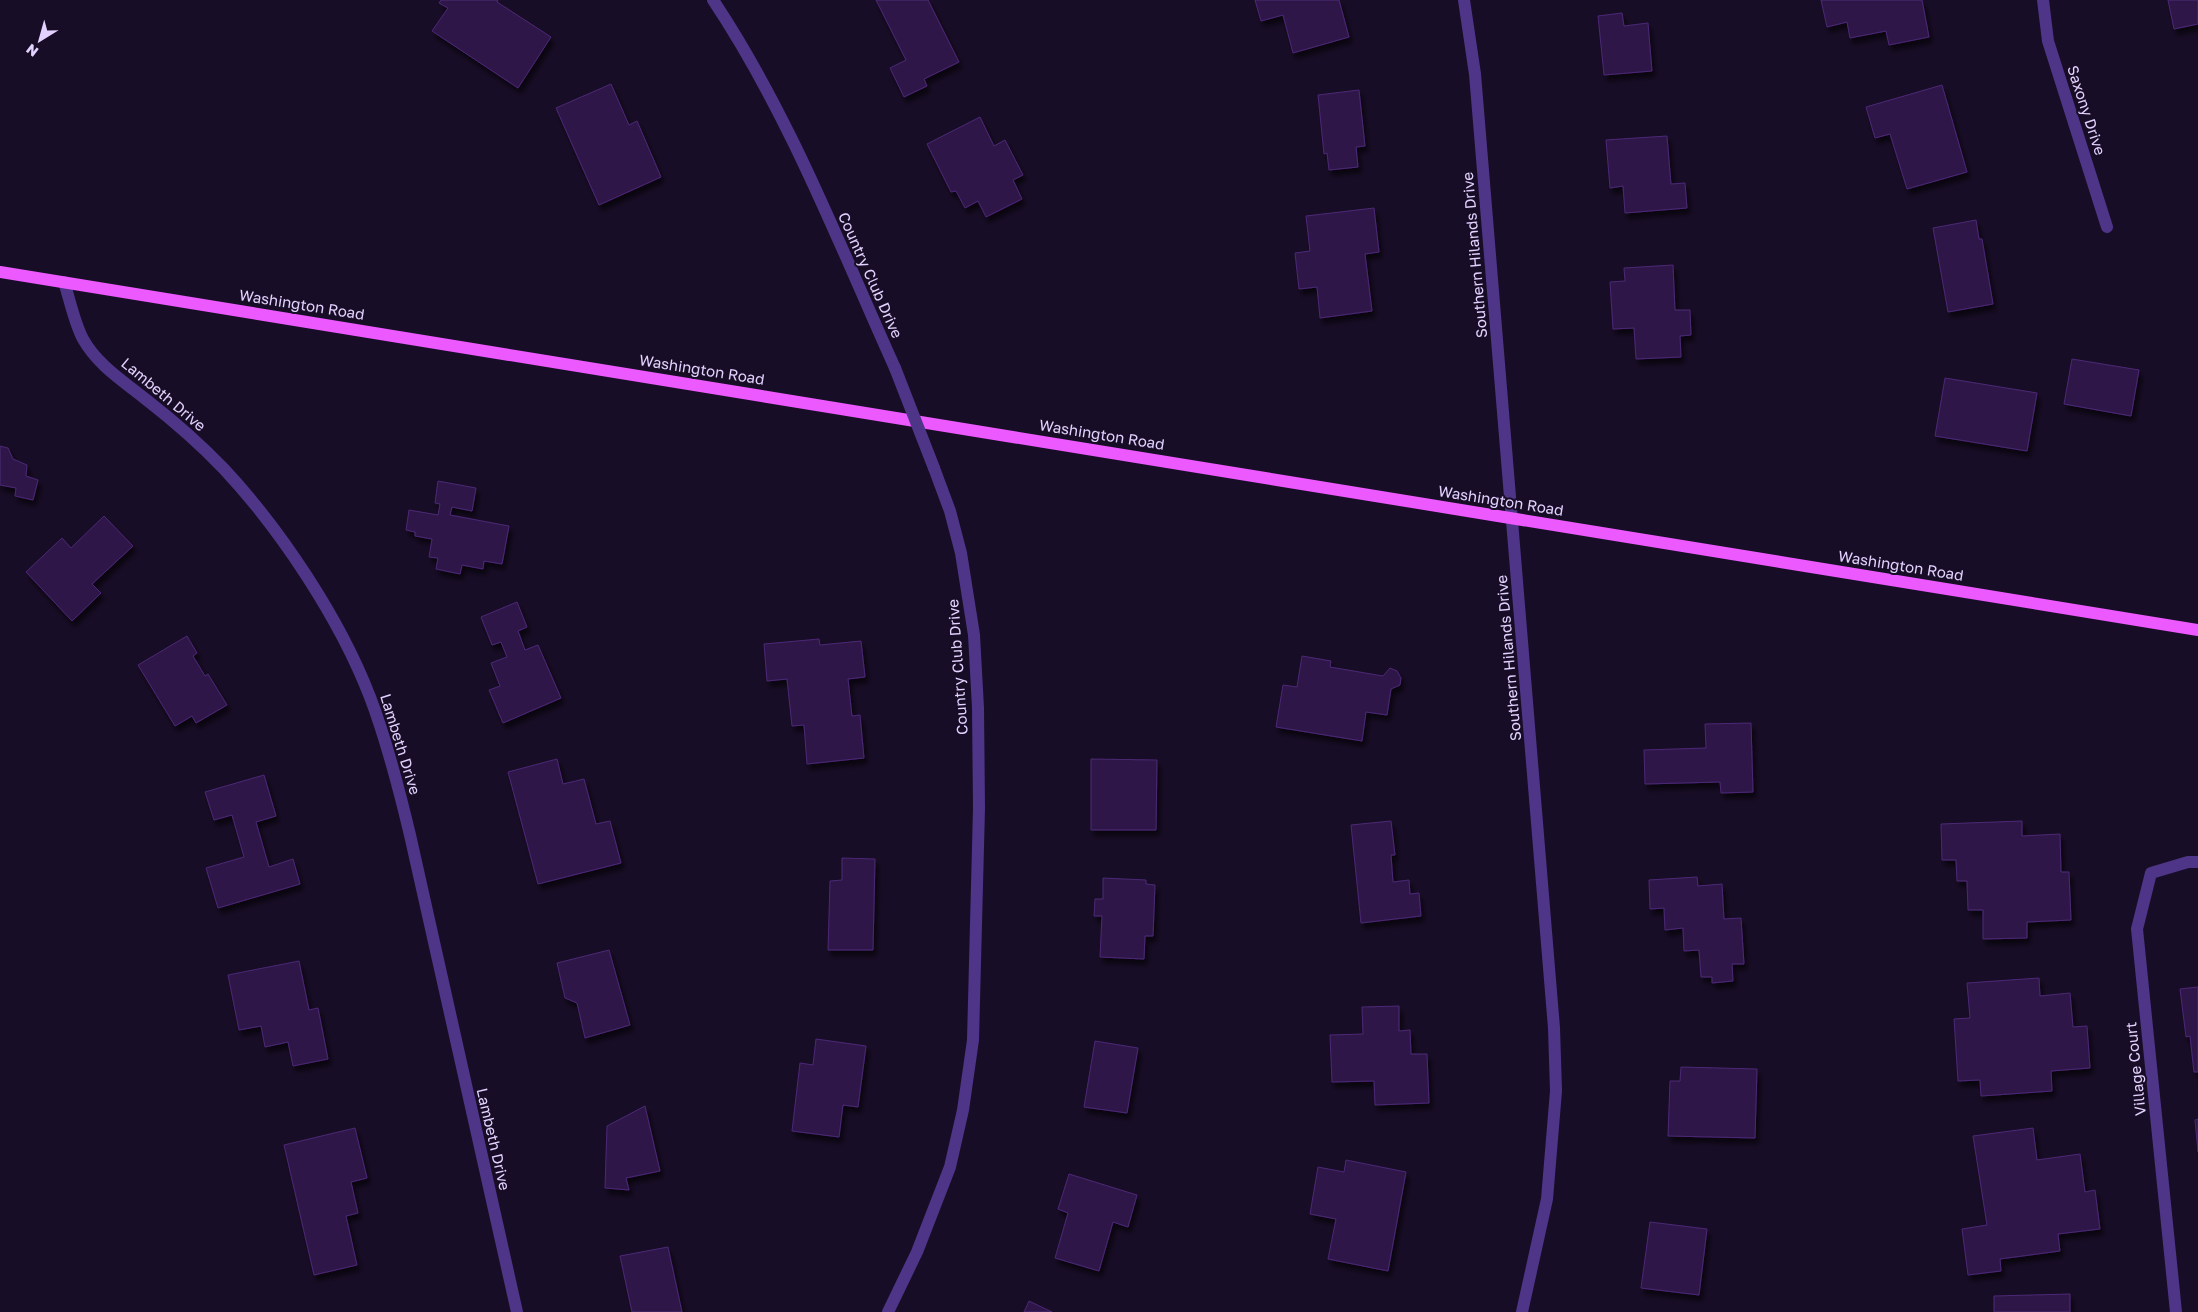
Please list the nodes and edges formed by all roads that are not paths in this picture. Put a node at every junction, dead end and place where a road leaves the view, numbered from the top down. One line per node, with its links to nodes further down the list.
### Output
1 (713, 0): 11 (street, Country Club Drive, bridge)
2 (1464, 0): 7 (street, Southern Hilands Drive)
3 (2044, 0): 4 (street, Saxony Drive)
4 (2107, 227)
5 (0, 272): 6 (main road, Washington Road)
6 (64, 282): 7 (main road, Washington Road); 10 (street, Lambeth Drive)
7 (1513, 518): 8 (main road, Washington Road); 12 (street, Southern Hilands Drive)
8 (2198, 630)
9 (2198, 862): 13 (street, Village Court)
10 (517, 1312)
11 (888, 1312)
12 (1522, 1312)
13 (2176, 1312)

